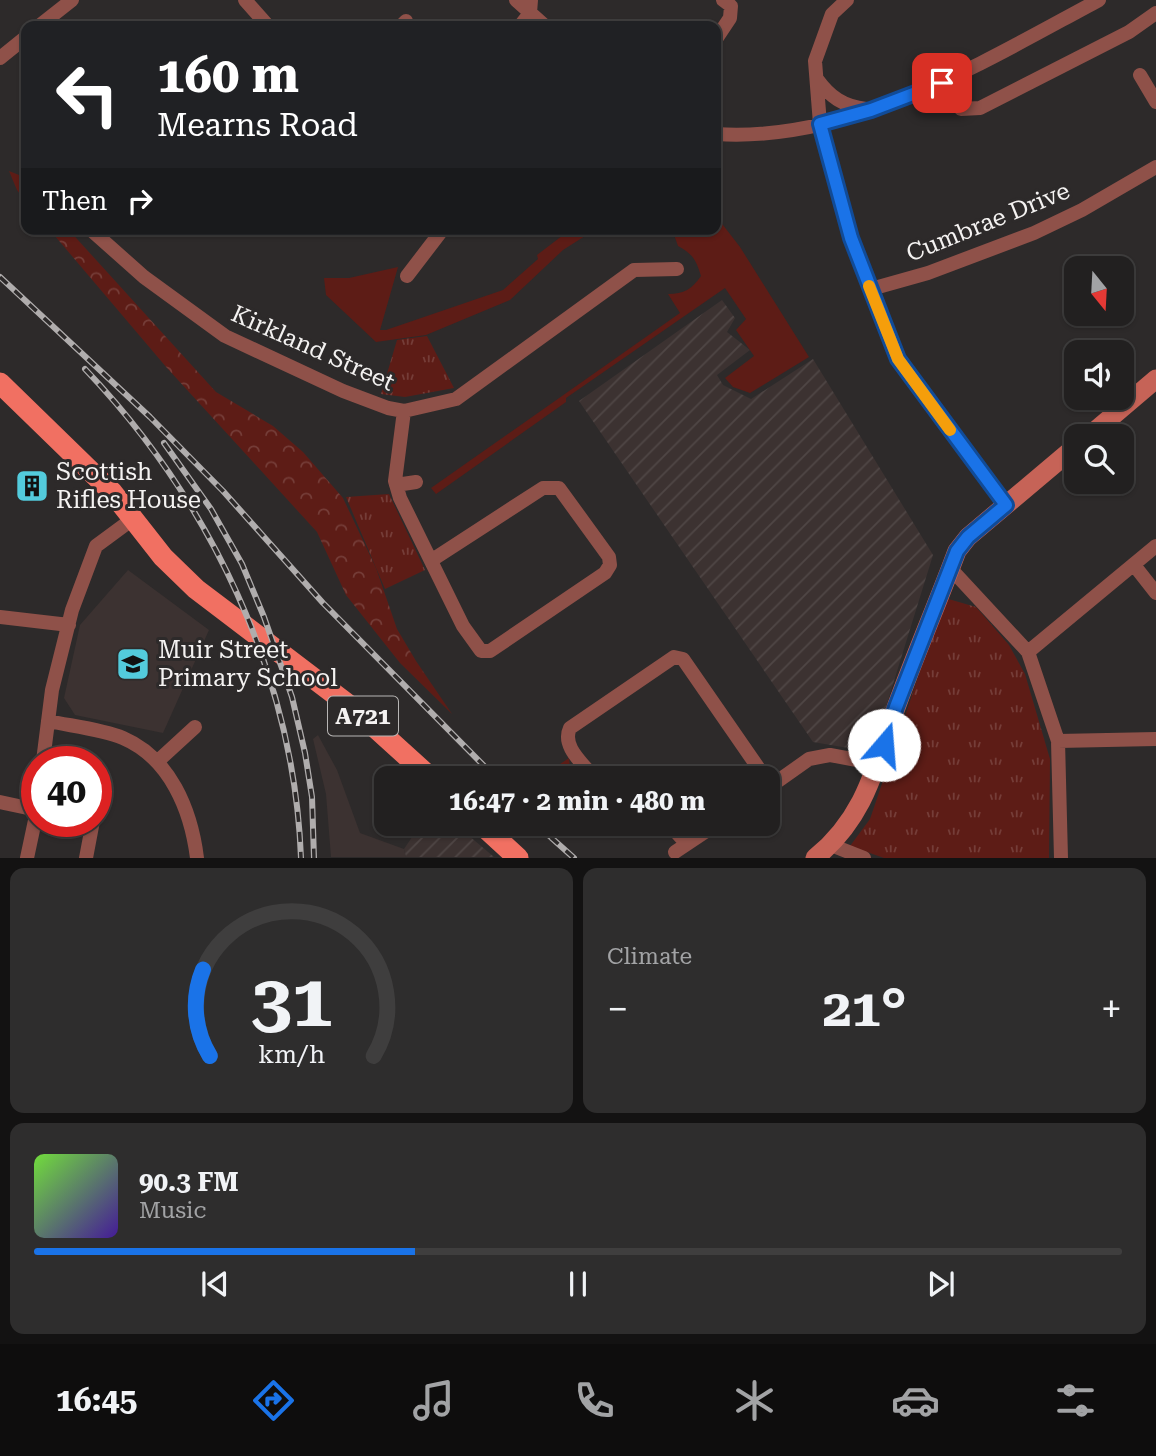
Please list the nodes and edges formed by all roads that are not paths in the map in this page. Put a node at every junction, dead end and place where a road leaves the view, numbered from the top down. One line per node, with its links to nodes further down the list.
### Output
1 (46, 0): 10 (street)
2 (72, 0): 10 (street)
3 (246, 0): 12 (street)
4 (516, 0): 8 (street)
5 (723, 0): 13 (street)
6 (847, 0): 17 (street)
7 (1099, 0): 18 (street)
8 (531, 7)
9 (1156, 13): 18 (street)
10 (54, 14): 11 (street)
11 (45, 21)
12 (263, 21)
13 (721, 32)
14 (21, 41): 15 (street)
15 (0, 58)
16 (1140, 75): 19 (street)
17 (816, 77): 20 (street); 21 (street)
18 (942, 83): 20 (street)
19 (1156, 102)
20 (871, 110): 21 (street)
21 (820, 124): 22 (street); 28 (street)
22 (721, 134)
23 (1156, 167): 28 (street, Cumbrae Drive)
24 (97, 235): 31 (street, Kirkland Street)
25 (438, 235): 27 (street)
26 (677, 269): 31 (street, Kirkland Street)
27 (407, 276)
28 (871, 289): 36 (street)
29 (1156, 379): 32 (street)
30 (0, 383): 37 (main road, A721)
31 (404, 411): 35 (street)
32 (1103, 424)
33 (1064, 456): 36 (street)
34 (415, 482): 35 (street)
35 (396, 485): 39 (street)
36 (1006, 505): 41 (street)
37 (134, 518): 44 (street); 55 (main road, A721)
38 (1156, 546): 40 (street)
39 (432, 560): 39 (street)
40 (1134, 565): 42 (street); 45 (street)
41 (951, 569): 45 (street); 54 (street)
42 (1156, 593)
43 (0, 617): 44 (street)
44 (69, 625): 46 (street)
45 (1028, 652): 50 (street)
46 (48, 720): 51 (street); 53 (street)
47 (195, 727): 49 (street)
48 (1156, 739): 50 (street)
49 (179, 741): 52 (street); 53 (street)
50 (1058, 741): 73 (street)
51 (45, 746)
52 (190, 753)
53 (158, 761): 69 (street)
54 (878, 764): 58 (street); 66 (street)
55 (418, 766)
56 (585, 766): 57 (street)
57 (756, 766)
58 (780, 777)
59 (0, 802): 60 (street)
60 (21, 807)
61 (494, 836): 70 (main road)
62 (675, 836): 63 (street)
63 (699, 836)
64 (31, 837): 67 (street)
65 (90, 837): 68 (street)
66 (831, 845): 71 (street); 72 (street)
67 (27, 858)
68 (86, 858)
69 (197, 858)
70 (518, 858)
71 (815, 858)
72 (864, 858)
73 (1061, 858)

